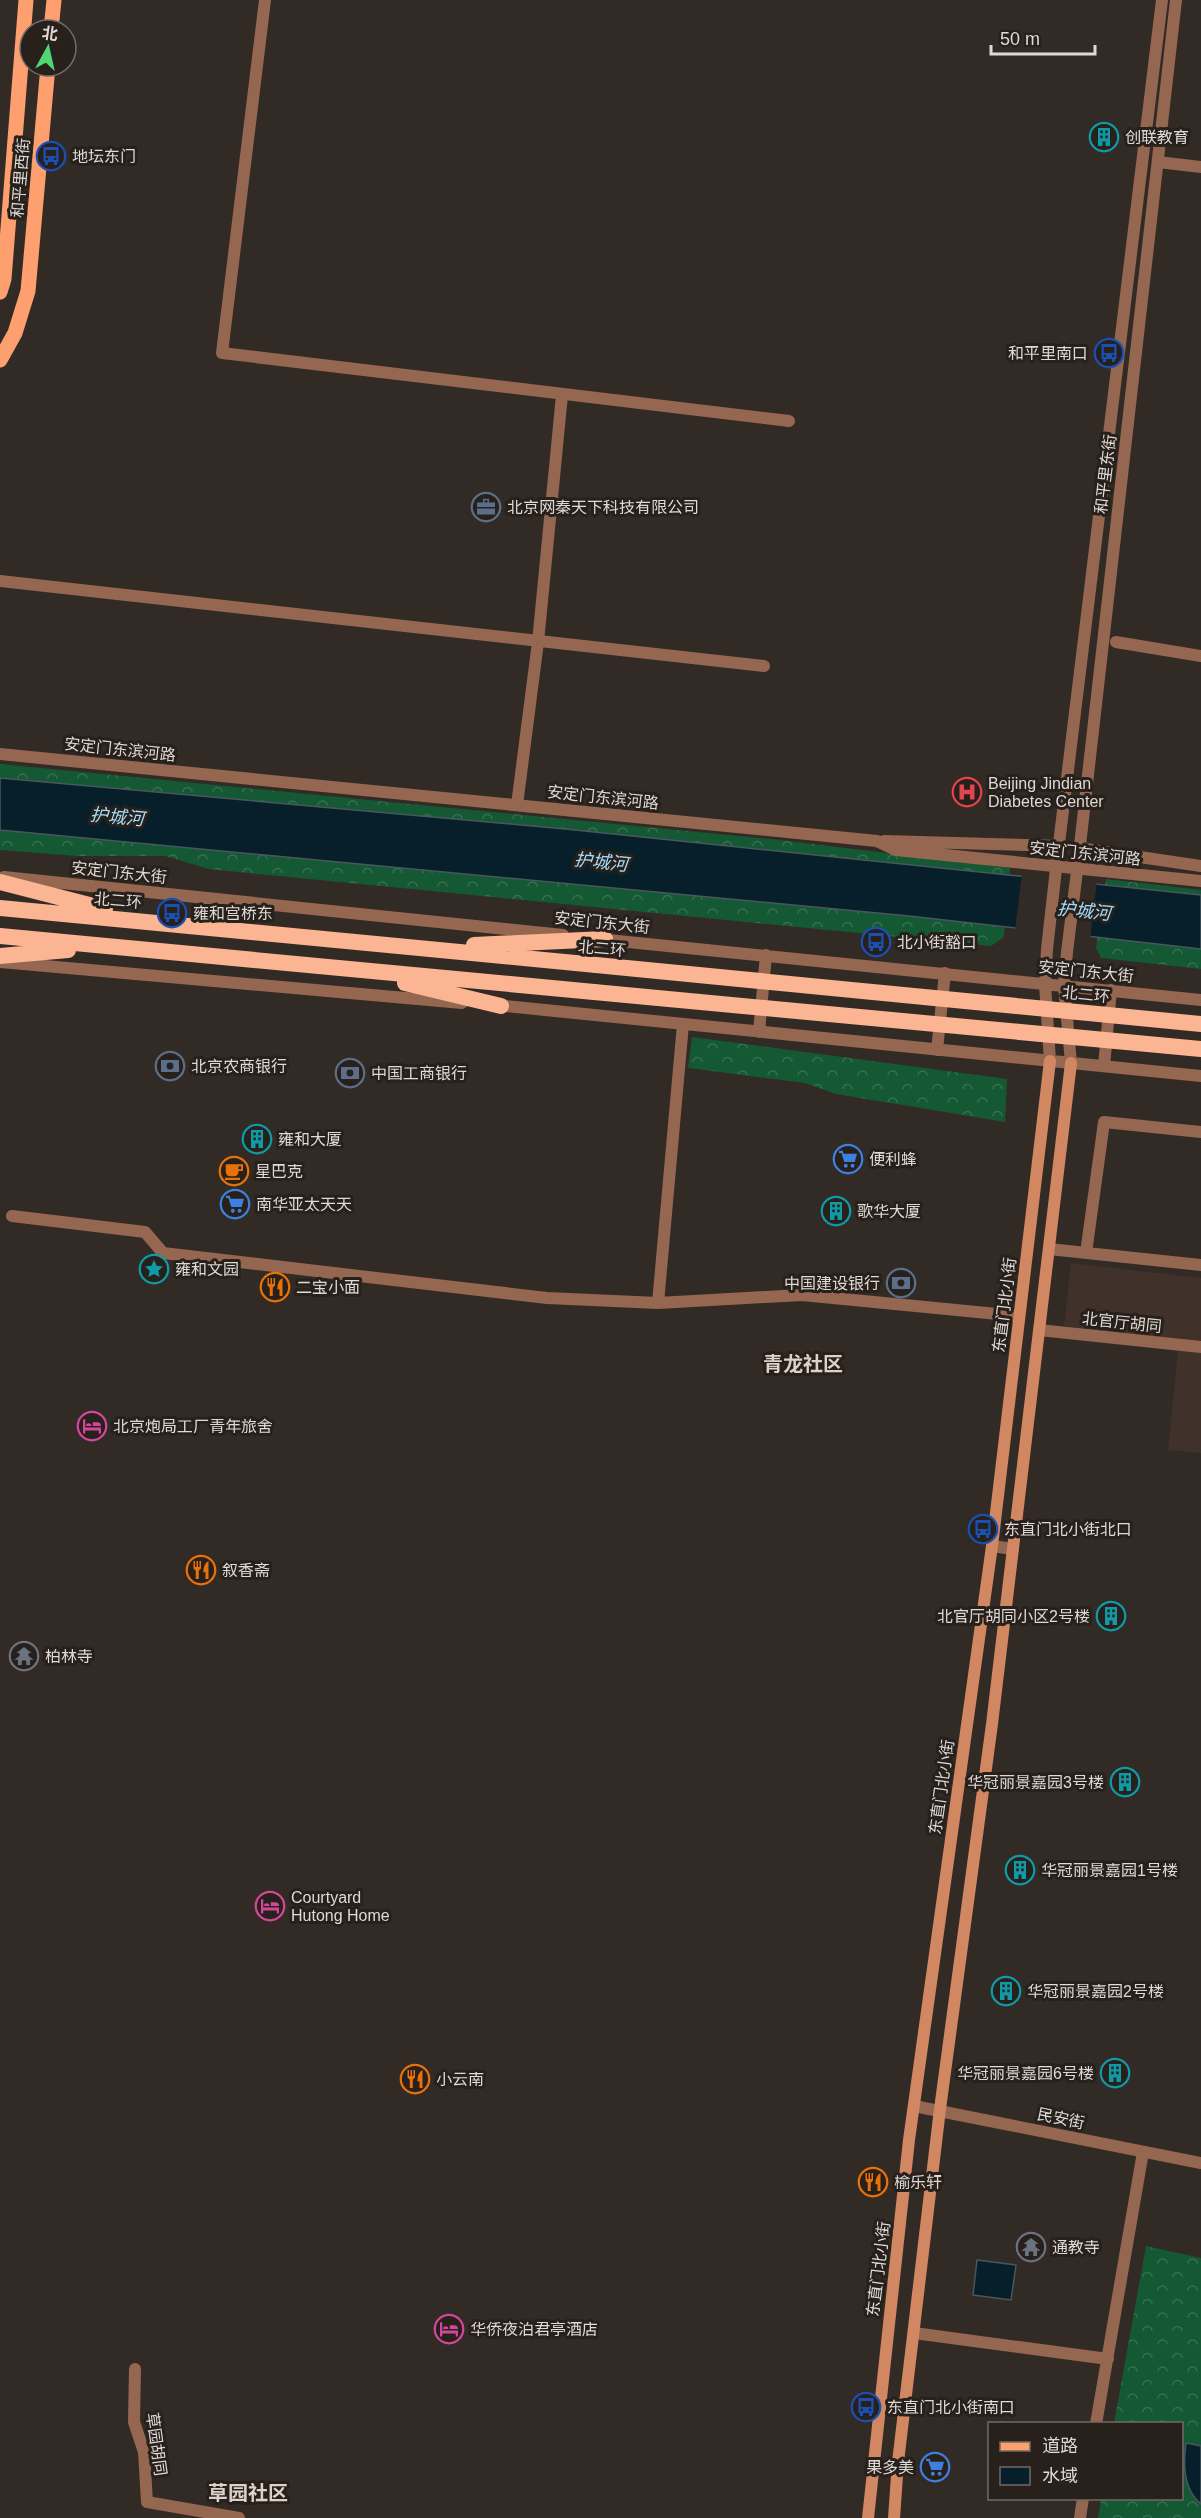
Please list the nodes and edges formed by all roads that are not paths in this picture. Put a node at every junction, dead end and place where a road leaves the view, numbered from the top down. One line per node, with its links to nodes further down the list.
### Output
1 (26, 0): 10 (main road, 和平里西街)
2 (54, 0): 6 (main road)
3 (265, 0): 12 (street)
4 (1162, 0): 22 (street, 和平里东街)
5 (1176, 0): 8 (street, 和平里东街)
6 (52, 18)
7 (47, 78): 11 (main road, 和平里西街)
8 (1158, 162): 9 (street); 23 (street, 和平里东街)
9 (1201, 167)
10 (0, 292)
11 (0, 360)
12 (562, 395): 13 (street); 15 (street)
13 (789, 422)
14 (0, 581): 15 (street)
15 (538, 642): 18 (street); 20 (street)
16 (1116, 642): 17 (street)
17 (1201, 656)
18 (764, 666)
19 (0, 754): 20 (street, 安定门东滨河路)
20 (517, 805): 21 (street, 安定门东滨河路)
21 (877, 841): 22 (street); 26 (street, 安定门东滨河路)
22 (1060, 846): 39 (street, 和平里东街, bridge)
23 (1079, 848): 24 (street); 40 (street, 和平里东街, bridge)
24 (1201, 866)
25 (0, 876): 31 (street, 安定门东大街)
26 (1201, 881)
27 (0, 882): 29 (highway)
28 (0, 908): 29 (highway, 北二环)
29 (153, 921): 33 (highway, 北二环)
30 (0, 936): 32 (highway)
31 (605, 939): 33 (highway); 35 (street, 安定门东大街)
32 (112, 946): 34 (highway); 37 (highway)
33 (410, 948): 45 (highway, 北二环, bridge)
34 (0, 956)
35 (766, 956): 38 (street, 安定门东大街); 46 (street)
36 (0, 962): 43 (street)
37 (342, 969): 43 (highway); 47 (highway, bridge)
38 (945, 973): 39 (street, 安定门东大街); 48 (street)
39 (1045, 984): 40 (street, 安定门东大街); 49 (street, 和平里东街)
40 (1064, 985): 41 (street, 安定门东大街); 50 (street, 和平里东街)
41 (1111, 990): 42 (street, 安定门东大街); 51 (street)
42 (1201, 1000)
43 (501, 1006): 44 (street)
44 (683, 1024): 46 (street); 58 (street)
45 (1201, 1024)
46 (759, 1032): 48 (street)
47 (1201, 1049)
48 (937, 1050): 49 (street)
49 (1050, 1061): 50 (street); 59 (main road, 东直门北小街)
50 (1071, 1063): 51 (street); 55 (main road)
51 (1104, 1066): 52 (street)
52 (1201, 1076)
53 (1201, 1132): 56 (street)
54 (12, 1216): 58 (street)
55 (1049, 1250): 56 (street); 60 (main road)
56 (1086, 1253): 57 (street)
57 (1201, 1265)
58 (658, 1303): 59 (street)
59 (1019, 1316): 62 (main road, 东直门北小街)
60 (1039, 1330): 61 (street, 北官厅胡同); 63 (main road)
61 (1201, 1347)
62 (992, 1546): 63 (street); 64 (main road, 东直门北小街)
63 (1013, 1549): 65 (main road)
64 (914, 2106): 65 (street, 民安街); 74 (main road, 东直门北小街)
65 (940, 2109): 66 (street, 民安街); 68 (main road)
66 (1143, 2152): 67 (street, 民安街); 69 (street)
67 (1201, 2163)
68 (914, 2333): 69 (street); 75 (main road)
69 (1108, 2359): 71 (street)
70 (135, 2369): 73 (street, 草园胡同)
71 (1096, 2422)
72 (1083, 2500): 76 (street)
73 (239, 2518)
74 (868, 2518)
75 (894, 2518)
76 (1080, 2518)

